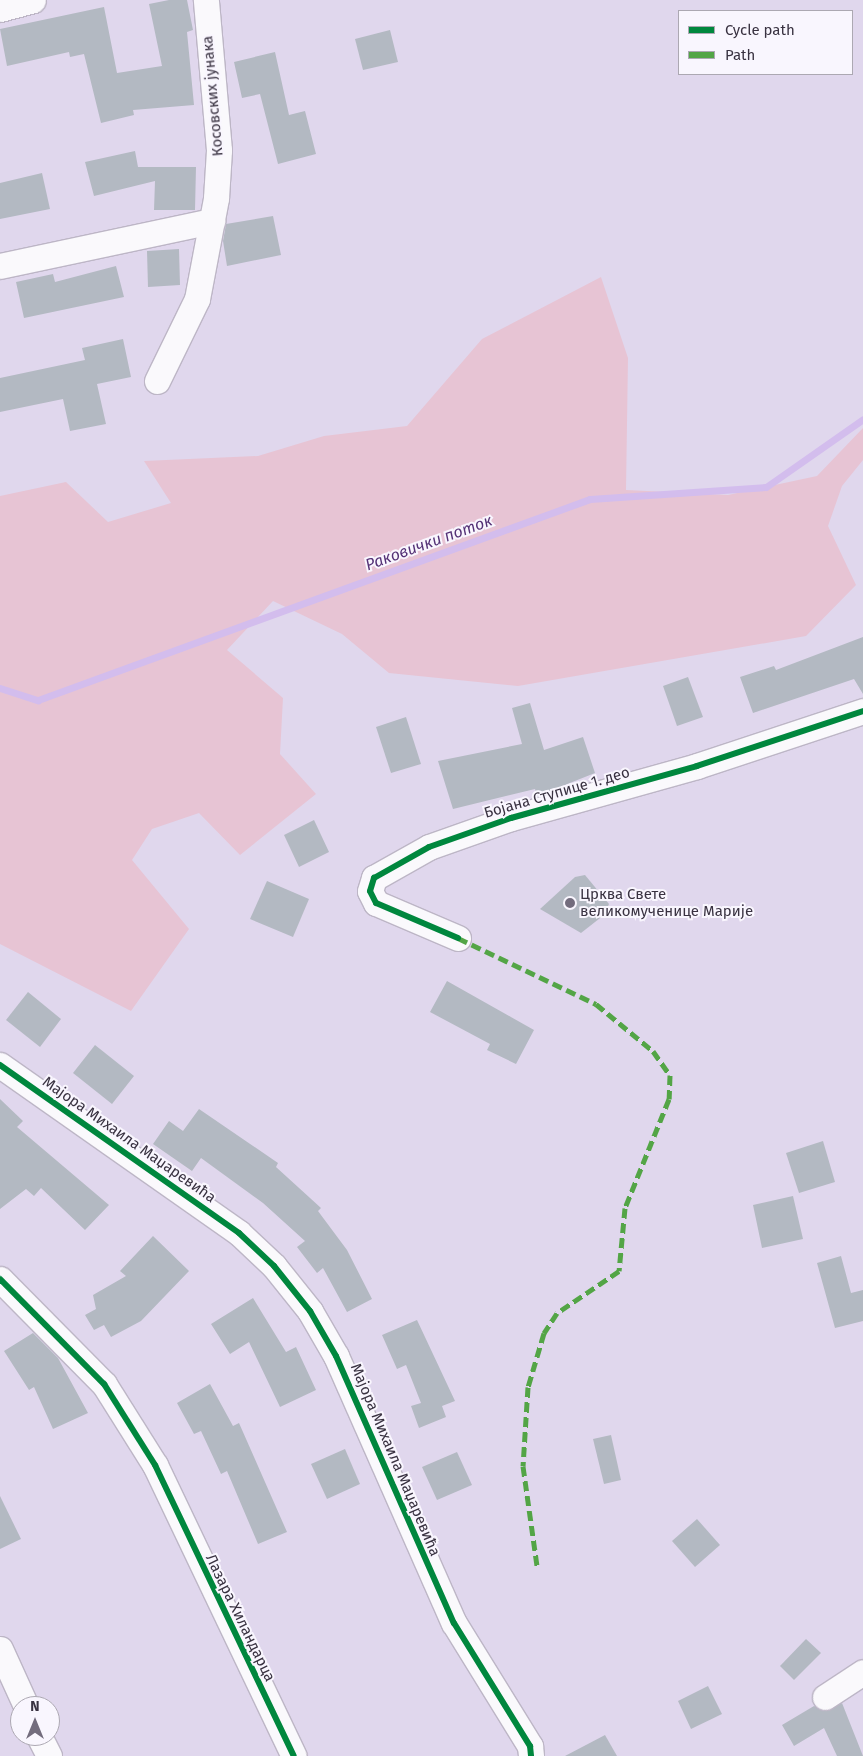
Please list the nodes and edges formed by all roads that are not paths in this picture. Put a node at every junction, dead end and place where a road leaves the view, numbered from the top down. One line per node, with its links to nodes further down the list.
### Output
1 (33, 0): 3 (street)
2 (206, 0): 4 (street, Косовских јунака)
3 (0, 9)
4 (212, 221): 5 (street); 6 (street, Косовских јунака)
5 (0, 266)
6 (157, 381)
7 (863, 711): 8 (street, Бојана Ступице 1. део)
8 (458, 938)
9 (0, 1065): 16 (street, Мајора Михаила Маџаревића)
10 (0, 1279): 15 (street, Лазара Хиландарца)
11 (0, 1649): 13 (street)
12 (863, 1672): 14 (street)
13 (21, 1696)
14 (825, 1697)
15 (294, 1756)
16 (531, 1756)

